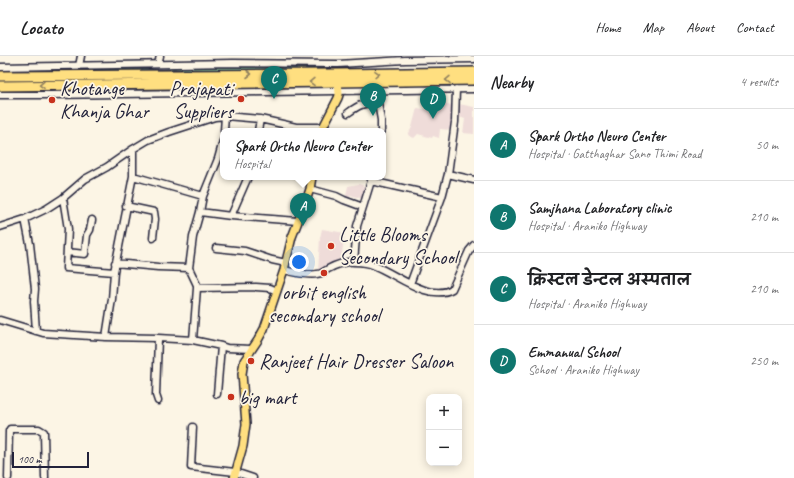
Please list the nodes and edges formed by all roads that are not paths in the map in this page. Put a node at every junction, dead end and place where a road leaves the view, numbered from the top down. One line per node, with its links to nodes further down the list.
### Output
1 (81, 56): 10 (street)
2 (160, 56): 8 (street)
3 (234, 56): 7 (street)
4 (447, 58): 5 (street); 6 (street)
5 (383, 59): 9 (street)
6 (474, 59)
7 (233, 63): 8 (street); 9 (street)
8 (158, 64): 10 (street)
9 (338, 64): 15 (street)
10 (79, 66): 11 (street)
11 (0, 67)
12 (474, 72): 15 (highway, one-way to 12)
13 (0, 76): 15 (highway, one-way to 15)
14 (474, 80): 15 (highway, one-way to 15)
15 (338, 82): 16 (highway, one-way to 16); 17 (street); 19 (street); 26 (main road)
16 (0, 86)
17 (456, 89): 18 (street); 30 (street)
18 (474, 90)
19 (0, 95)
20 (348, 113): 27 (street)
21 (225, 116): 22 (street); 23 (street); 28 (street)
22 (260, 119): 24 (street); 25 (street)
23 (224, 128)
24 (258, 128)
25 (309, 128)
26 (323, 128)
27 (381, 128)
28 (133, 149): 31 (street); 40 (street)
29 (220, 152): 38 (street)
30 (448, 174): 36 (street); 39 (street)
31 (133, 176): 38 (street); 41 (street)
32 (247, 180): 44 (street)
33 (312, 180): 37 (main road)
34 (372, 180): 42 (street)
35 (376, 180): 39 (street)
36 (474, 180)
37 (310, 189): 42 (street); 47 (main road)
38 (203, 196): 43 (street)
39 (442, 197): 59 (street)
40 (63, 198): 45 (street); 52 (street)
41 (126, 206): 49 (street); 54 (street)
42 (363, 207): 53 (street)
43 (200, 212): 44 (street); 56 (street)
44 (231, 216): 47 (street)
45 (25, 219): 48 (street); 63 (street)
46 (92, 220): 52 (street)
47 (298, 221): 55 (main road)
48 (0, 227)
49 (153, 238)
50 (474, 245): 59 (street)
51 (216, 248): 55 (street)
52 (67, 252): 58 (street)
53 (354, 262): 57 (street); 59 (street)
54 (115, 263): 56 (street); 58 (street)
55 (286, 263): 57 (main road)
56 (190, 268): 60 (street)
57 (284, 270): 61 (main road)
58 (114, 272): 64 (street)
59 (410, 284)
60 (197, 288): 61 (street); 66 (street)
61 (277, 291): 68 (main road)
62 (0, 320): 63 (street)
63 (36, 331): 64 (street)
64 (106, 337): 65 (street)
65 (158, 338): 66 (street); 70 (street)
66 (194, 340): 67 (street)
67 (221, 346): 68 (street); 69 (street)
68 (251, 349): 72 (main road)
69 (217, 394)
70 (158, 401)
71 (193, 427): 72 (street)
72 (235, 475): 75 (street)
73 (8, 478): 74 (street)
74 (45, 478)
75 (253, 478)

